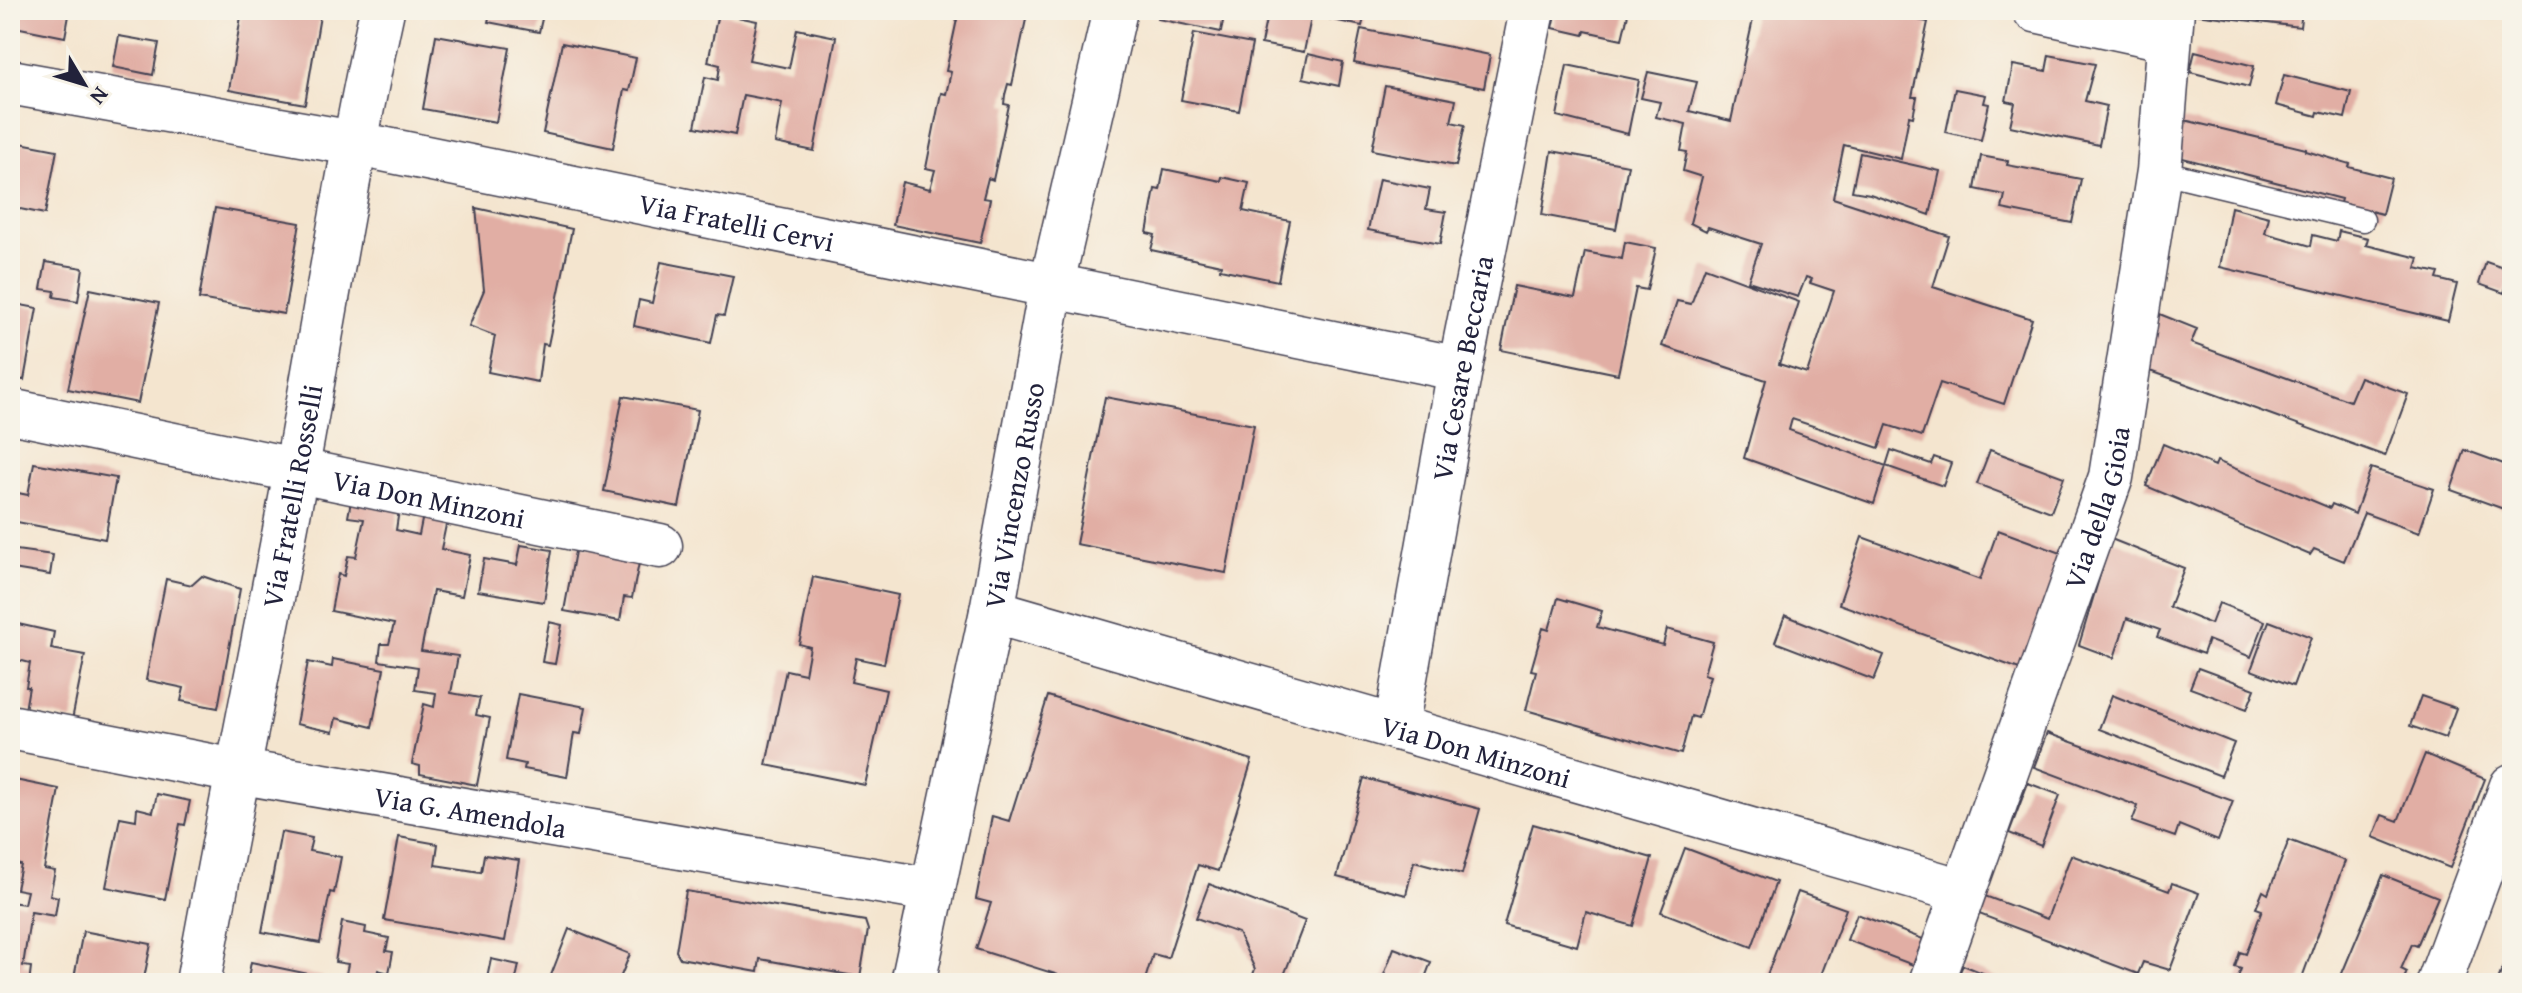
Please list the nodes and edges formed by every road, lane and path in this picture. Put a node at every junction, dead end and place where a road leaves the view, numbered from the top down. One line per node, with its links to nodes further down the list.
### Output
1 (382, 10): 7 (street, Via Fratelli Rosselli)
2 (1115, 10): 10 (street, Via Vincenzo Russo)
3 (1532, 10): 11 (street, Via Cesare Beccaria)
4 (2035, 10): 5 (street)
5 (2171, 24): 8 (street, Via della Gioia)
6 (10, 82): 7 (street, Via Fratelli Cervi)
7 (353, 143): 10 (street, Via Fratelli Cervi); 13 (street, Via Fratelli Rosselli)
8 (2159, 171): 9 (lane); 22 (street, Via della Gioia)
9 (2363, 220)
10 (1051, 287): 11 (street, Via Fratelli Cervi); 15 (street, Via Vincenzo Russo)
11 (1460, 369): 17 (street, Via Cesare Beccaria)
12 (10, 411): 13 (street, Via Don Minzoni)
13 (297, 468): 14 (street, Via Don Minzoni); 18 (street, Via Fratelli Rosselli)
14 (660, 546)
15 (992, 611): 17 (street, Via Don Minzoni); 21 (street, Via Vincenzo Russo)
16 (10, 727): 18 (street, Via G. Amendola)
17 (1396, 728): 22 (street, Via Don Minzoni)
18 (236, 771): 21 (street, Via G. Amendola); 23 (street, Via Fratelli Rosselli)
19 (2512, 786): 20 (street)
20 (2499, 861): 26 (street)
21 (931, 890): 24 (street, Via Vincenzo Russo)
22 (1962, 891): 25 (street, Via della Gioia)
23 (198, 983)
24 (913, 983)
25 (1931, 983)
26 (2439, 983)

